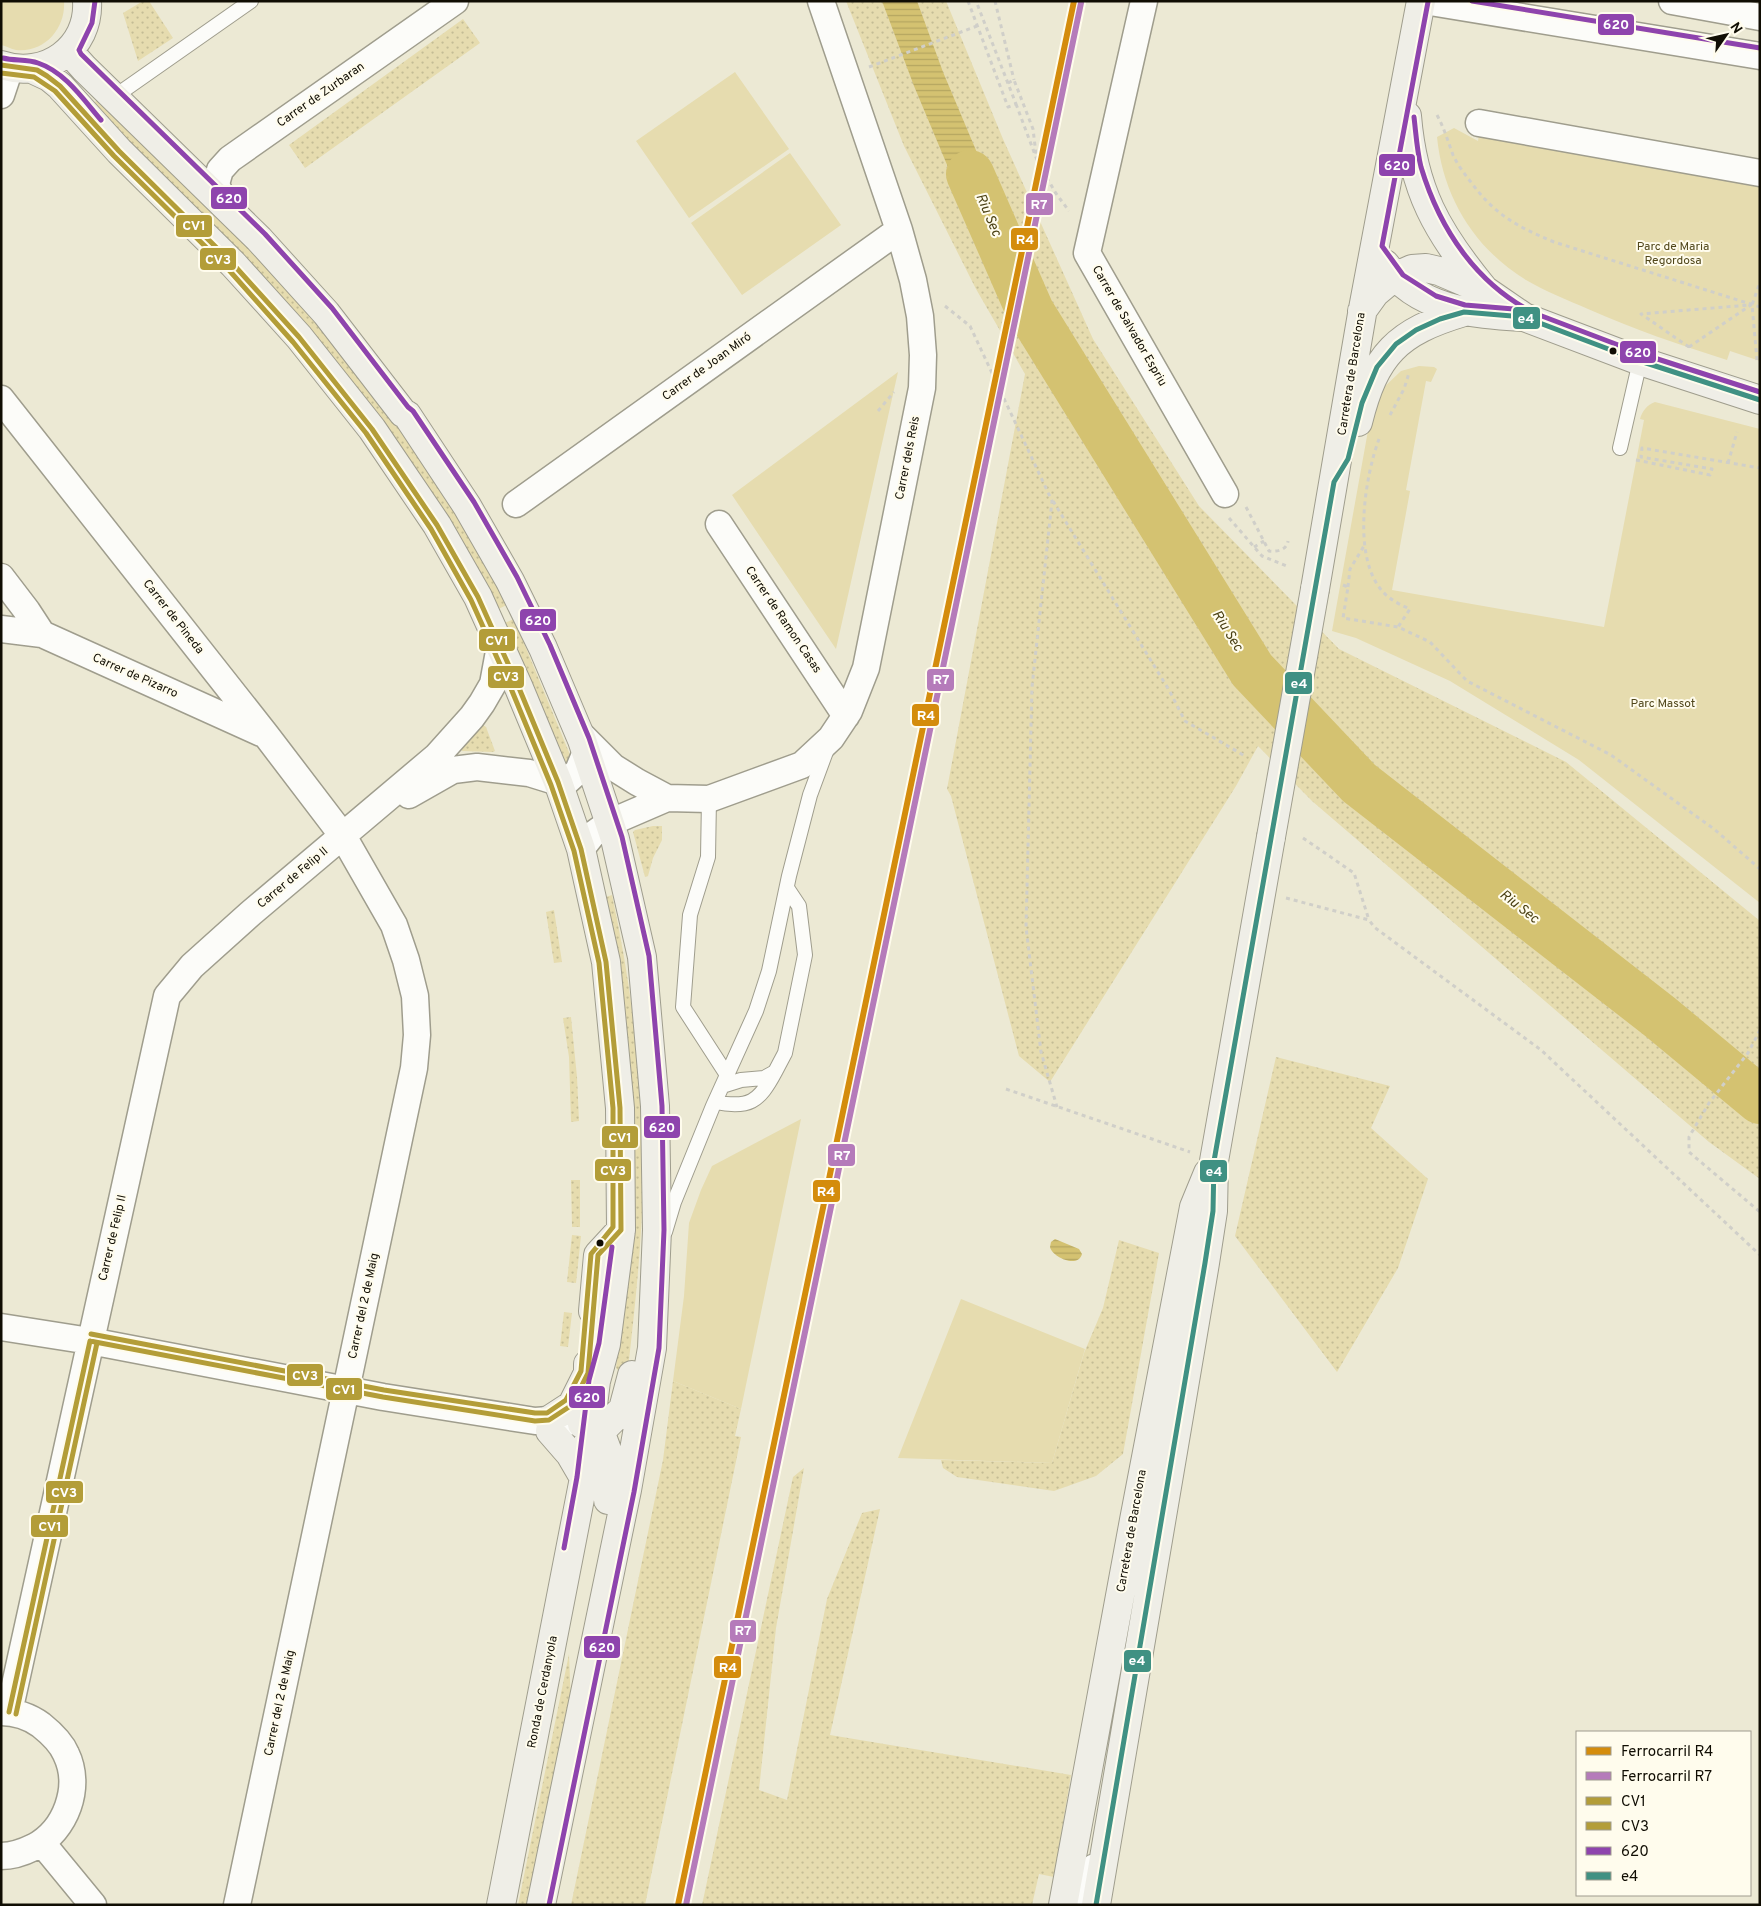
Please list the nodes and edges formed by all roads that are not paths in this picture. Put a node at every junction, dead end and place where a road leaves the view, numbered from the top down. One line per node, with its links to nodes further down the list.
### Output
1 (87, 1): 9 (street)
2 (251, 1): 14 (lane)
3 (455, 1): 17 (street, Carrer de Zurbaran)
4 (820, 1): 18 (street, Carrer dels Reis)
5 (1144, 1): 30 (street, Carrer de Salvador Espriu)
6 (1422, 1): 10 (street); 12 (street, Carretera de Barcelona)
7 (1672, 1): 8 (street)
8 (1760, 17)
9 (71, 50): 11 (street); 14 (street, Ronda de Cerdanyola)
10 (1760, 56)
11 (15, 67): 13 (street); 36 (street, Ronda de Cerdanyola)
12 (1405, 86): 19 (street, Carretera de Barcelona); 21 (street)
13 (1, 95)
14 (114, 97): 17 (street, Ronda de Cerdanyola)
15 (1480, 123): 16 (street)
16 (1760, 173)
17 (225, 206): 40 (street, Ronda de Cerdanyola)
18 (899, 230): 31 (street, Carrer de Joan Miró); 37 (street, Carrer dels Reis)
19 (1374, 248): 20 (street); 22 (street, Carretera de Barcelona)
20 (1394, 277): 21 (street); 22 (street); 23 (street)
21 (1486, 291): 24 (street)
22 (1362, 311): 29 (street, Carretera de Barcelona)
23 (1464, 312): 24 (street); 29 (street)
24 (1524, 317): 25 (street)
25 (1640, 361): 27 (street); 28 (lane)
26 (1, 399): 38 (street, Carrer de Pineda)
27 (1760, 400)
28 (1620, 448)
29 (1334, 482): 51 (street, Carretera de Barcelona, bridge)
30 (1231, 503)
31 (516, 504)
32 (719, 524): 37 (street, Carrer de Ramon Casas)
33 (1, 577): 35 (street)
34 (1, 629): 35 (street, Carrer de Pizarro)
35 (42, 634): 38 (street, Carrer de Pizarro)
36 (500, 646): 41 (street, Ronda de Cerdanyola); 45 (street, Carrer de Felip II)
37 (846, 716): 39 (street, Carrer dels Reis)
38 (266, 735): 45 (street, Carrer de Pineda)
39 (830, 738): 43 (street, Carrer dels Reis); 47 (lane)
40 (582, 743): 41 (street); 42 (street, Carrer dels Reis); 44 (street, Ronda de Cerdanyola)
41 (558, 782): 45 (street, Carrer de Felip II); 46 (street, Ronda de Cerdanyola)
42 (667, 798): 43 (street, Carrer dels Reis); 44 (street, Carrer dels Reis)
43 (709, 799): 49 (lane)
44 (609, 822): 46 (street, Carrer dels Reis); 52 (street, Ronda de Cerdanyola)
45 (343, 836): 56 (street, Carrer de Felip II); 57 (street, Carrer del 2 de Maig)
46 (581, 849): 53 (street, Ronda de Cerdanyola)
47 (787, 888): 48 (lane); 49 (lane)
48 (775, 1072): 49 (lane); 50 (lane)
49 (724, 1081): 50 (lane)
50 (715, 1102): 54 (lane)
51 (1214, 1161): 58 (street, Carretera de Barcelona); 62 (street, Carretera de Barcelona)
52 (656, 1215): 54 (street, Ronda de Cerdanyola); 60 (street, Ronda de Cerdanyola)
53 (621, 1230): 59 (street); 60 (street, Ronda de Cerdanyola)
54 (655, 1266): 64 (street, Ronda de Cerdanyola)
55 (1, 1327): 56 (street)
56 (90, 1341): 57 (street); 65 (street, Carrer de Felip II)
57 (347, 1389): 59 (street); 70 (street, Carrer del 2 de Maig)
58 (1182, 1400): 62 (street); 63 (street, Carretera de Barcelona)
59 (545, 1424): 60 (street); 61 (street)
60 (589, 1431): 61 (street, Ronda de Cerdanyola); 64 (street, Ronda de Cerdanyola)
61 (584, 1478): 71 (street, Ronda de Cerdanyola)
62 (1134, 1520): 63 (street); 73 (street, Carretera de Barcelona)
63 (1145, 1622): 66 (street, Carretera de Barcelona)
64 (583, 1703): 72 (street, Ronda de Cerdanyola)
65 (5, 1712): 67 (street)
66 (1108, 1834): 74 (lane); 75 (street, Carretera de Barcelona)
67 (42, 1843): 68 (street); 69 (street)
68 (1, 1856)
69 (93, 1905)
70 (237, 1905)
71 (501, 1905)
72 (541, 1905)
73 (1063, 1905)
74 (1079, 1905)
75 (1096, 1905)

